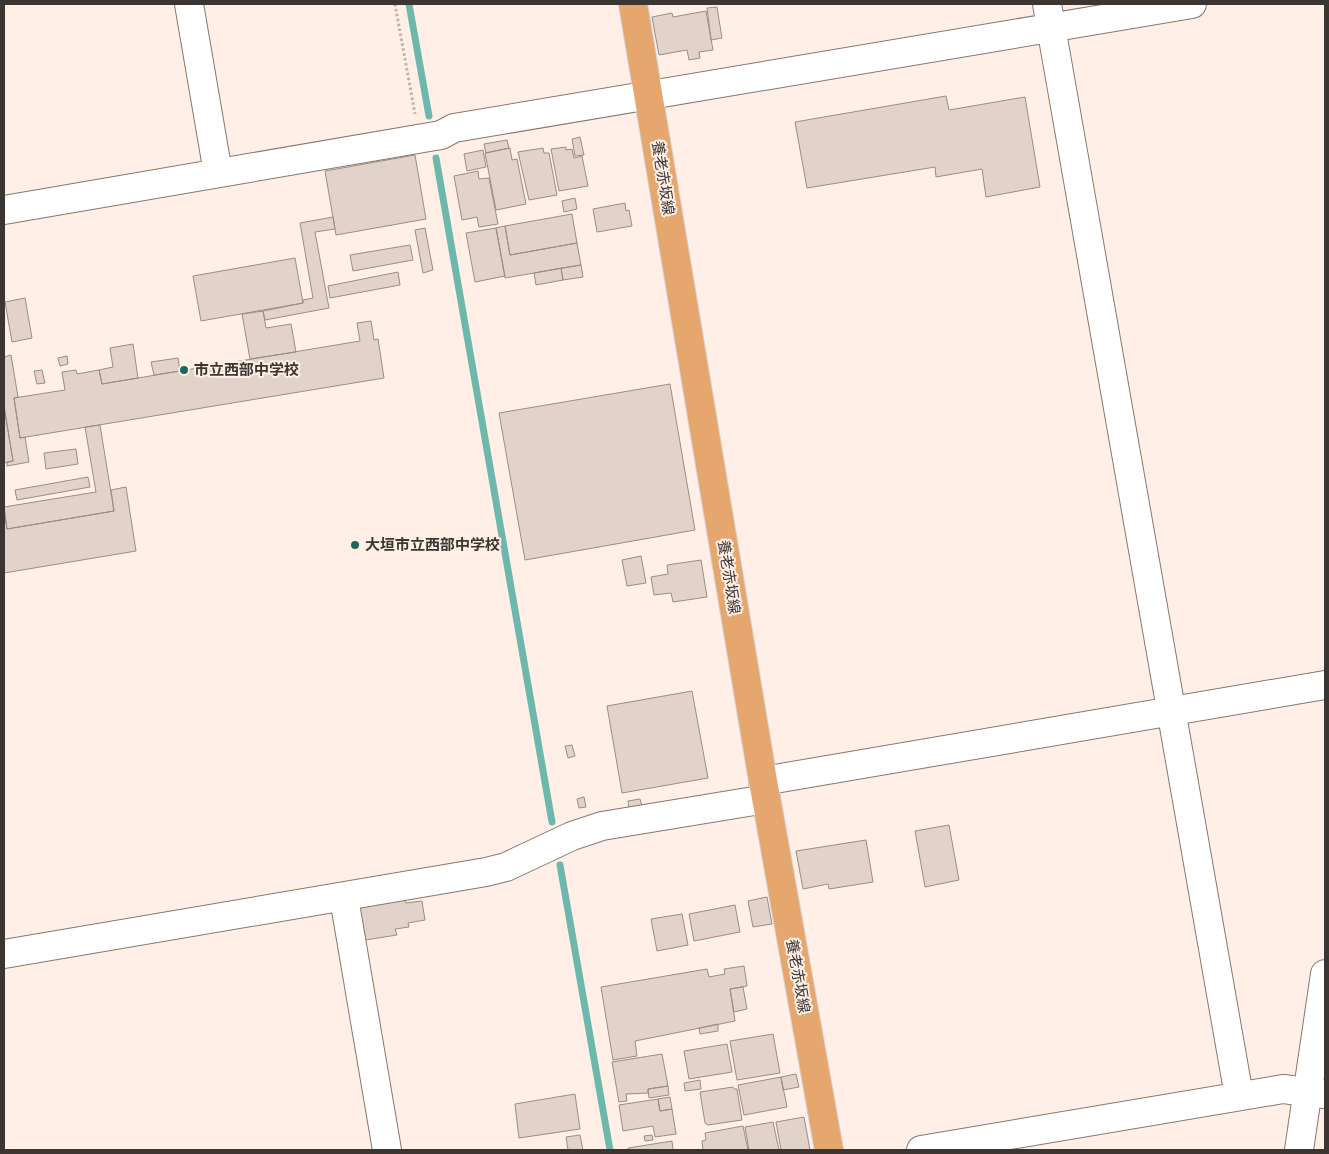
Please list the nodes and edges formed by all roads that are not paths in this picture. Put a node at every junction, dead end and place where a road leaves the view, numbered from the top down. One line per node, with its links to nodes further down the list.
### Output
1 (190, 4): 6 (street)
2 (633, 4): 5 (main road, 養老赤坂線)
3 (1192, 4): 4 (street)
4 (1049, 16): 5 (street); 9 (street)
5 (649, 96): 6 (street); 10 (main road, 養老赤坂線)
6 (218, 173): 7 (street)
7 (4, 210)
8 (1325, 686): 9 (street)
9 (1171, 712): 10 (street); 15 (street)
10 (765, 790): 11 (street); 17 (main road, 養老赤坂線)
11 (344, 898): 12 (street); 16 (street)
12 (4, 954)
13 (1325, 974): 14 (street)
14 (1316, 1093): 15 (street); 19 (street)
15 (1239, 1096): 18 (street)
16 (387, 1150)
17 (829, 1150)
18 (921, 1150)
19 (1299, 1150)

